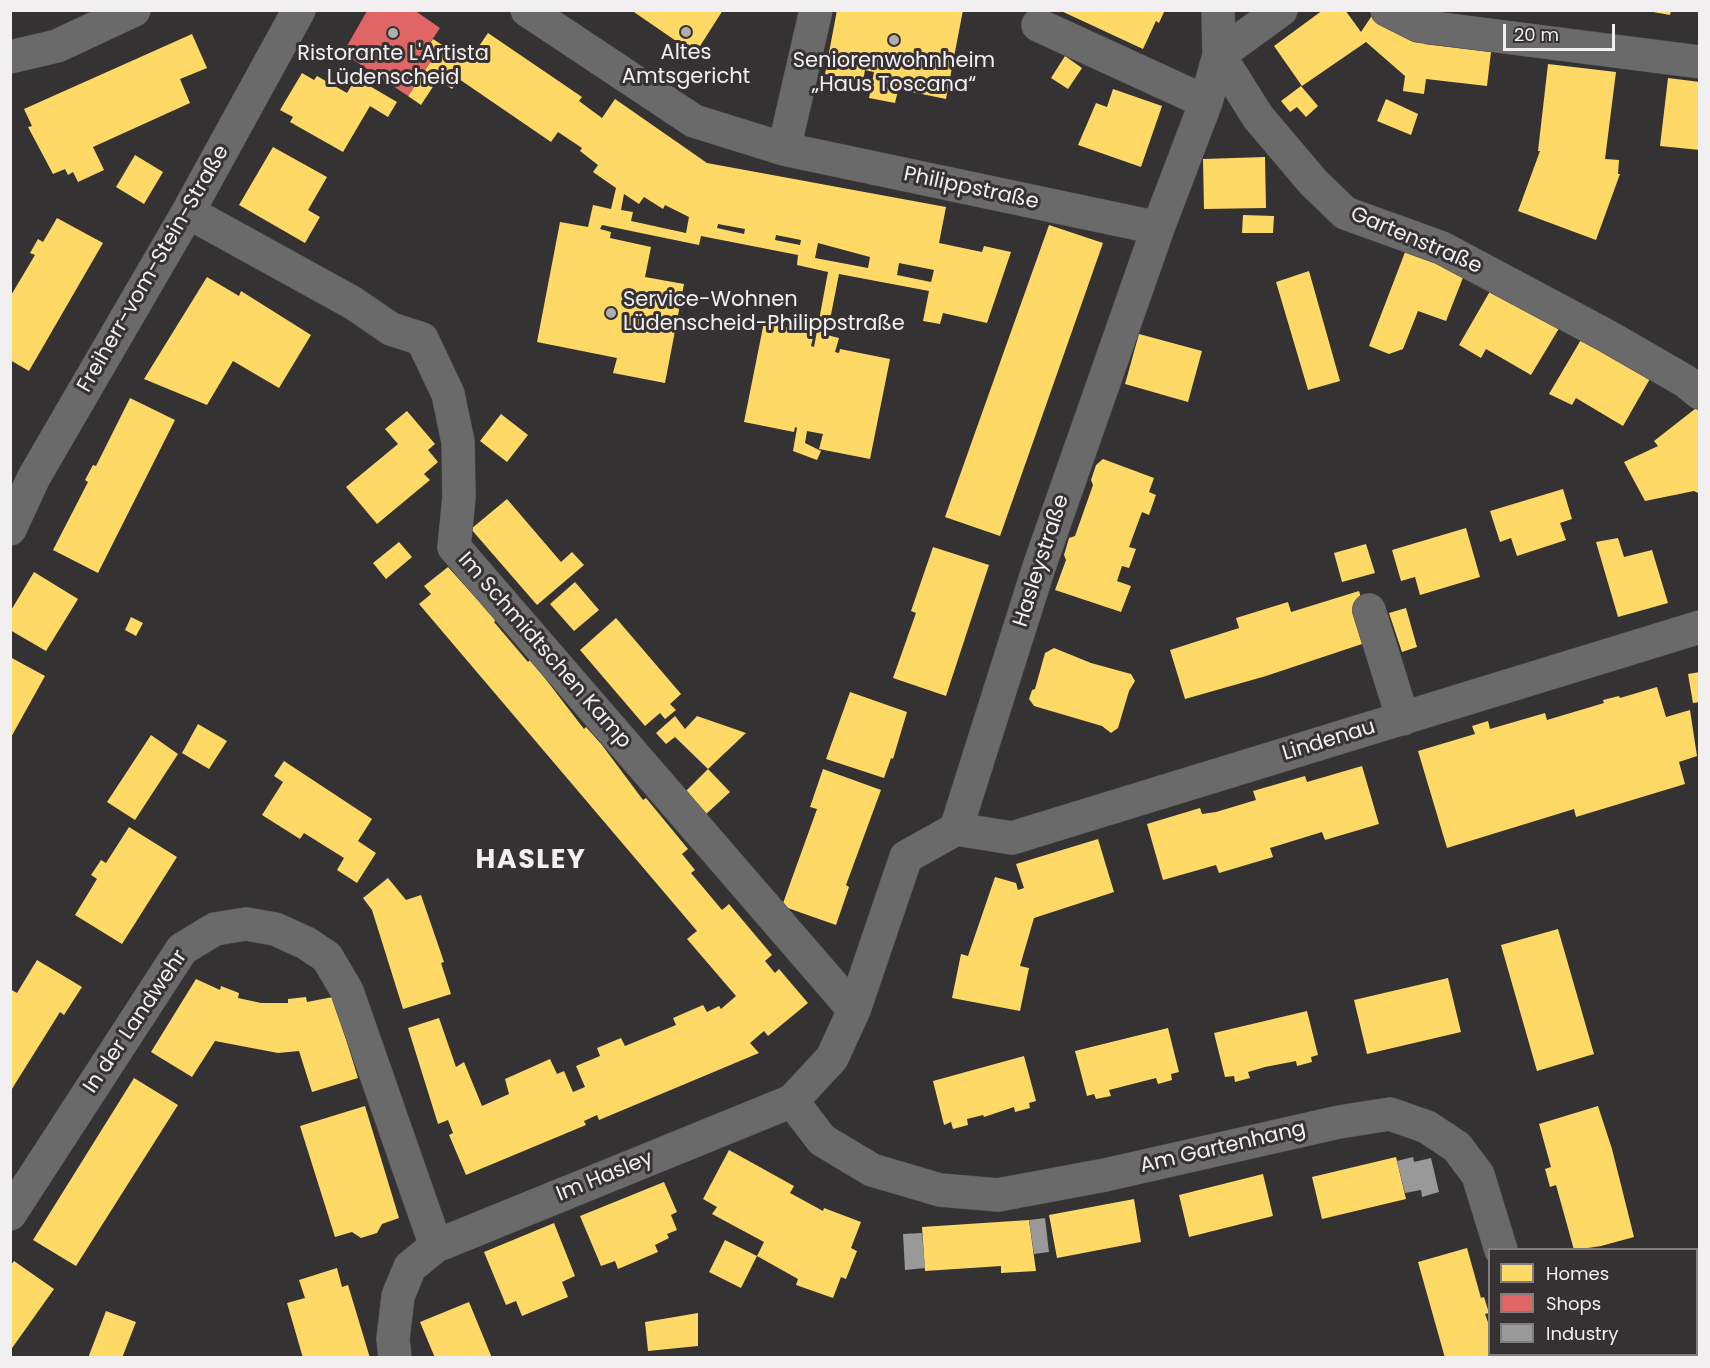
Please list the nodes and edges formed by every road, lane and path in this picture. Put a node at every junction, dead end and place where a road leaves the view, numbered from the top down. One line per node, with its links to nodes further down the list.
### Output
1 (134, 10): 10 (street)
2 (299, 10): 14 (street, Freiherr-vom-Stein-Straße)
3 (527, 10): 13 (street, Philippstraße)
4 (816, 10): 13 (street)
5 (1218, 10): 9 (street, Gartenstraße)
6 (1281, 10): 9 (street)
7 (1387, 10): 11 (street)
8 (1038, 25): 12 (street)
9 (1220, 55): 12 (street, Hasleystraße); 16 (street, Gartenstraße)
10 (10, 57)
11 (1700, 62)
12 (1206, 102): 15 (street, Hasleystraße)
13 (784, 149): 15 (street, Philippstraße)
14 (188, 212): 17 (street, Freiherr-vom-Stein-Straße); 23 (street, Im Schmidtschen Kamp)
15 (1158, 228): 22 (street, Hasleystraße)
16 (1700, 393)
17 (22, 483): 18 (street, Freiherr-vom-Stein-Straße)
18 (10, 529)
19 (1369, 610): 21 (street)
20 (1700, 627): 21 (street, Lindenau)
21 (1403, 719): 22 (street, Lindenau)
22 (956, 829): 23 (street)
23 (854, 1010): 24 (street)
24 (792, 1101): 26 (street, Im Hasley); 27 (street, Am Gartenhang)
25 (10, 1214): 26 (street, In der Landwehr)
26 (436, 1246): 28 (street, Im Hasley)
27 (1501, 1248)
28 (395, 1358)

